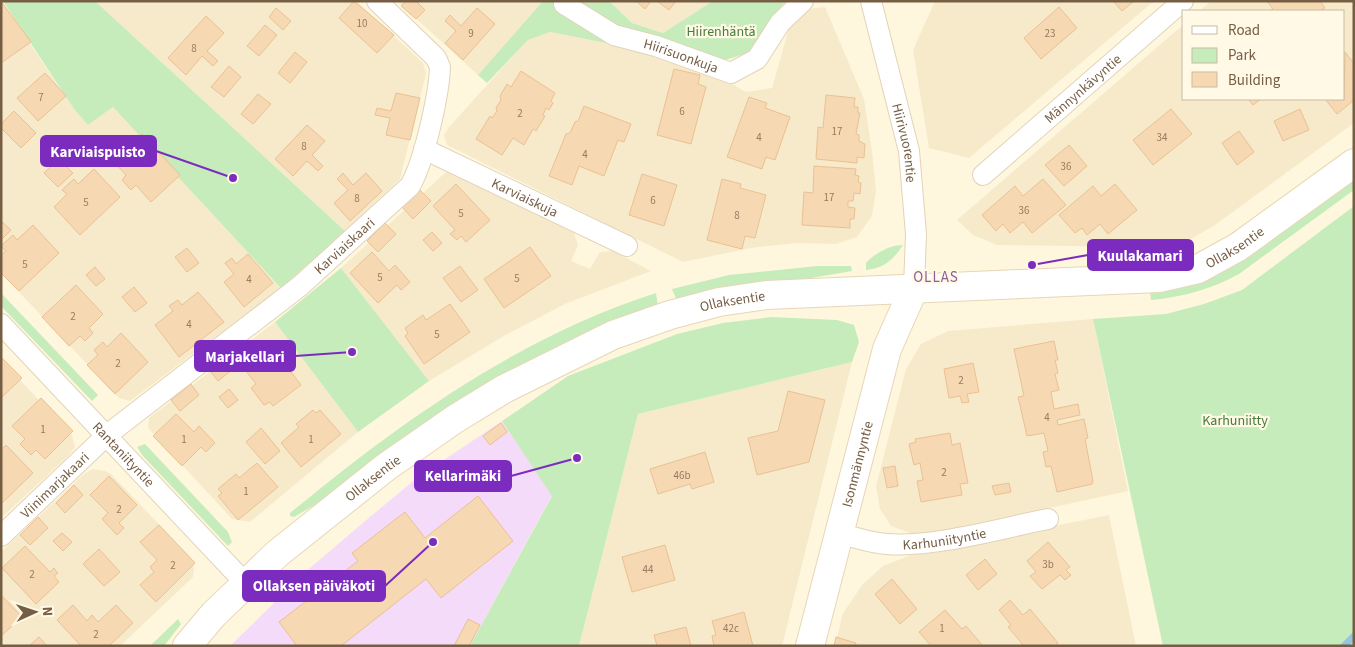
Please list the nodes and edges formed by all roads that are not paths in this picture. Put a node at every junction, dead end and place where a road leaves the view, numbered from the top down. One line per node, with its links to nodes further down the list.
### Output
1 (377, 1): 6 (street, Karviaiskaari)
2 (803, 1): 5 (street, Hiirisuonkuja)
3 (870, 1): 10 (street, Hiirivuorentie)
4 (1183, 1): 8 (street, Männynkävyntie)
5 (564, 4)
6 (424, 149): 9 (street, Karviaiskuja); 12 (street, Karviaiskaari)
7 (1354, 163): 10 (street, Ollaksentie)
8 (983, 175)
9 (627, 246)
10 (914, 288): 14 (street, Isonmännyntie); 16 (street, Ollaksentie)
11 (1, 324): 12 (street, Rantaniityntie)
12 (107, 435): 15 (street, Viinimarjakaari); 16 (street, Rantaniityntie)
13 (1048, 519): 14 (street, Karhuniityntie)
14 (838, 532): 18 (street, Isonmännyntie)
15 (1, 536)
16 (246, 584): 17 (street, Ollaksentie)
17 (187, 646)
18 (810, 646)

